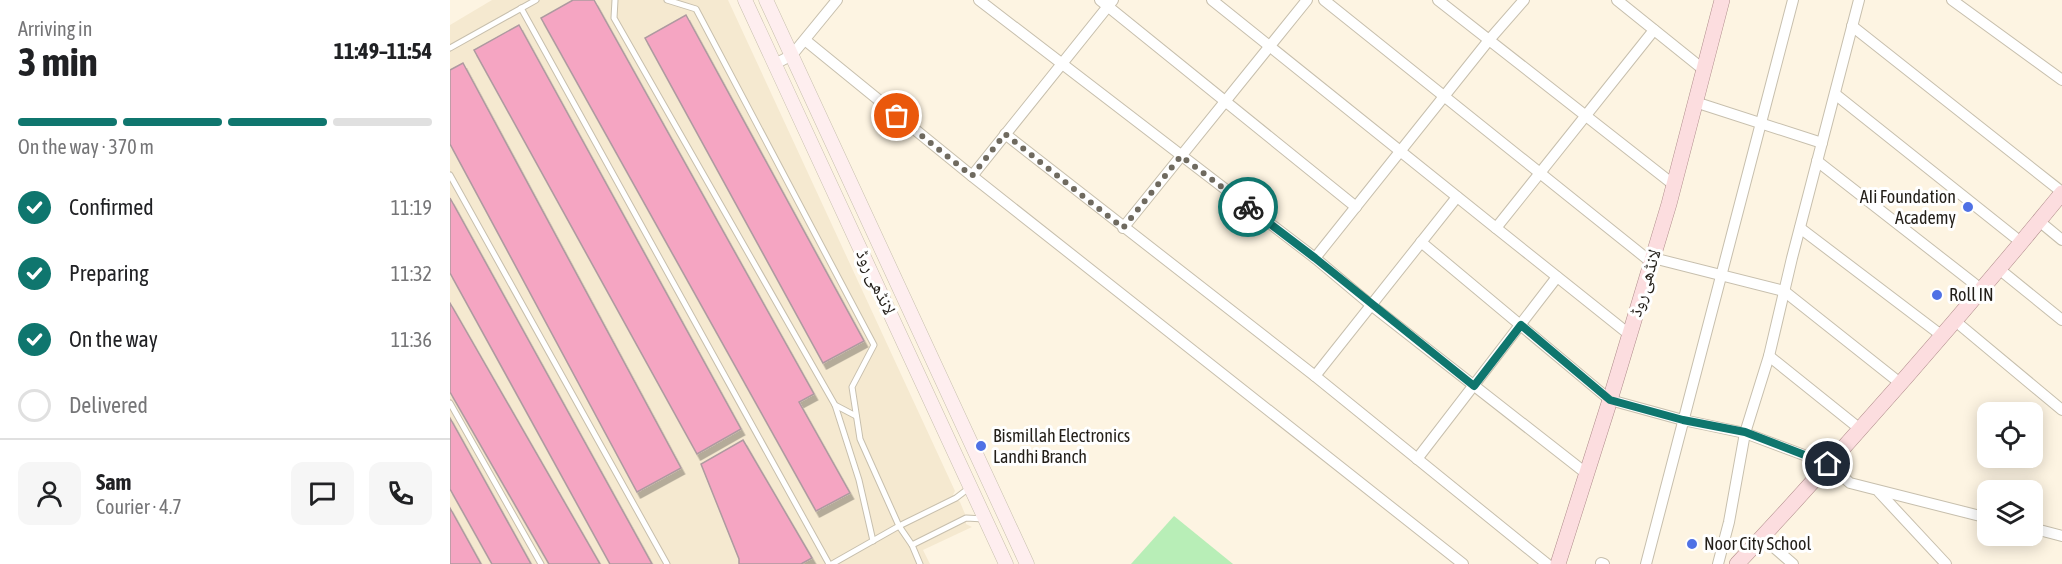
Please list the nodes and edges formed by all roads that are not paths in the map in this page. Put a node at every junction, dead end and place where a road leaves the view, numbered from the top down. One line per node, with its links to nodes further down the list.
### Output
1 (536, 0): 19 (lane)
2 (615, 0): 77 (lane)
3 (667, 0): 79 (lane)
4 (745, 0): 28 (main road, لانڈھی روڈ)
5 (766, 0): 26 (main road, لانڈھی روڈ)
6 (837, 0): 22 (street)
7 (980, 0): 27 (street)
8 (1212, 0): 24 (street)
9 (1307, 0): 24 (street)
10 (1324, 0): 32 (street)
11 (1438, 0): 23 (street)
12 (1524, 0): 23 (street)
13 (1617, 0): 21 (street)
14 (1722, 0): 29 (main road, لانڈھی روڈ)
15 (1793, 0): 36 (street)
16 (1859, 0): 20 (street)
17 (1952, 0): 30 (street)
18 (1107, 2): 27 (street); 33 (street)
19 (521, 9): 25 (lane); 100 (lane)
20 (1852, 26): 31 (street); 46 (street)
21 (1654, 30): 29 (street); 35 (street)
22 (805, 40): 26 (street); 44 (street)
23 (1489, 40): 32 (street); 35 (street)
24 (1270, 46): 33 (street); 39 (street)
25 (450, 48)
26 (792, 55): 28 (street); 58 (main road, لانڈھی روڈ)
27 (1062, 63): 37 (street); 40 (street)
28 (775, 64): 60 (main road, لانڈھی روڈ)
29 (1704, 69): 34 (main road, لانڈھی روڈ)
30 (2062, 80)
31 (1835, 94): 38 (street); 55 (street)
32 (1444, 96): 39 (street); 42 (street)
33 (1226, 101): 40 (street); 48 (street)
34 (1695, 102): 36 (street); 45 (main road, لانڈھی روڈ)
35 (1586, 116): 42 (street); 45 (street)
36 (1761, 123): 38 (street); 61 (street)
37 (1005, 134): 44 (street); 50 (street)
38 (1822, 143): 41 (street)
39 (1400, 152): 47 (street); 48 (street)
40 (1181, 156): 50 (street); 56 (street)
41 (1817, 161): 52 (street); 63 (street)
42 (1540, 173): 51 (street); 57 (street)
43 (450, 175): 99 (lane)
44 (972, 176): 104 (street)
45 (1674, 185): 57 (main road, لانڈھی روڈ)
46 (2062, 193): 49 (main road)
47 (1457, 197): 51 (street); 54 (street)
48 (1356, 207): 56 (street)
49 (2039, 221): 53 (street); 55 (main road)
50 (1123, 228): 72 (street)
51 (1496, 228): 62 (street)
52 (1800, 228): 64 (street); 70 (street)
53 (2062, 240)
54 (1421, 242): 65 (street); 68 (street)
55 (2022, 243): 59 (main road)
56 (1315, 258): 65 (street)
57 (1652, 260): 61 (street); 69 (main road, لانڈھی روڈ)
58 (889, 264): 60 (main road); 85 (main road, لانڈھی روڈ)
59 (1999, 269): 63 (main road); 67 (street)
60 (871, 272): 87 (main road, لانڈھی روڈ)
61 (1721, 275): 64 (street); 80 (street)
62 (1557, 277): 68 (street); 69 (street)
63 (1981, 289): 66 (main road)
64 (1784, 291): 71 (street); 73 (street)
65 (1371, 305): 72 (street); 74 (street)
66 (1954, 320): 70 (main road); 78 (street)
67 (2062, 320)
68 (1521, 325): 74 (street); 75 (street)
69 (1630, 335): 75 (main road, لانڈھی روڈ)
70 (1941, 335): 73 (main road)
71 (1769, 356): 81 (street); 82 (street)
72 (1315, 376): 83 (street)
73 (1900, 383): 81 (main road)
74 (1474, 386): 83 (street); 86 (street)
75 (1610, 400): 80 (street); 86 (main road, لانڈھی روڈ)
76 (450, 403): 98 (lane)
77 (835, 405): 79 (lane); 96 (lane)
78 (2062, 410)
79 (856, 416): 92 (lane)
80 (1683, 420): 82 (street); 107 (street)
81 (1860, 429): 84 (main road)
82 (1745, 432): 84 (street); 108 (street)
83 (1417, 459): 105 (street)
84 (1828, 464): 88 (street); 95 (main road)
85 (982, 466): 87 (main road); 89 (main road, لانڈھی روڈ)
86 (1587, 474): 106 (main road, لانڈھی روڈ)
87 (969, 482): 91 (main road, لانڈھی روڈ); 92 (lane)
88 (1880, 492): 90 (street); 111 (street)
89 (1004, 513): 91 (main road); 103 (main road, لانڈھی روڈ)
90 (1977, 515)
91 (986, 519): 97 (lane); 102 (main road, لانڈھی روڈ)
92 (899, 526): 96 (lane); 97 (lane)
93 (2043, 531): 94 (street)
94 (2062, 536)
95 (1762, 537): 109 (main road); 110 (street)
96 (873, 541): 100 (lane)
97 (912, 545): 101 (lane)
98 (541, 564)
99 (667, 564)
100 (830, 564)
101 (920, 564)
102 (1006, 564)
103 (1027, 564)
104 (1463, 564)
105 (1547, 564)
106 (1558, 564)
107 (1646, 564)
108 (1718, 564)
109 (1737, 564)
110 (1793, 564)
111 (1946, 564)

